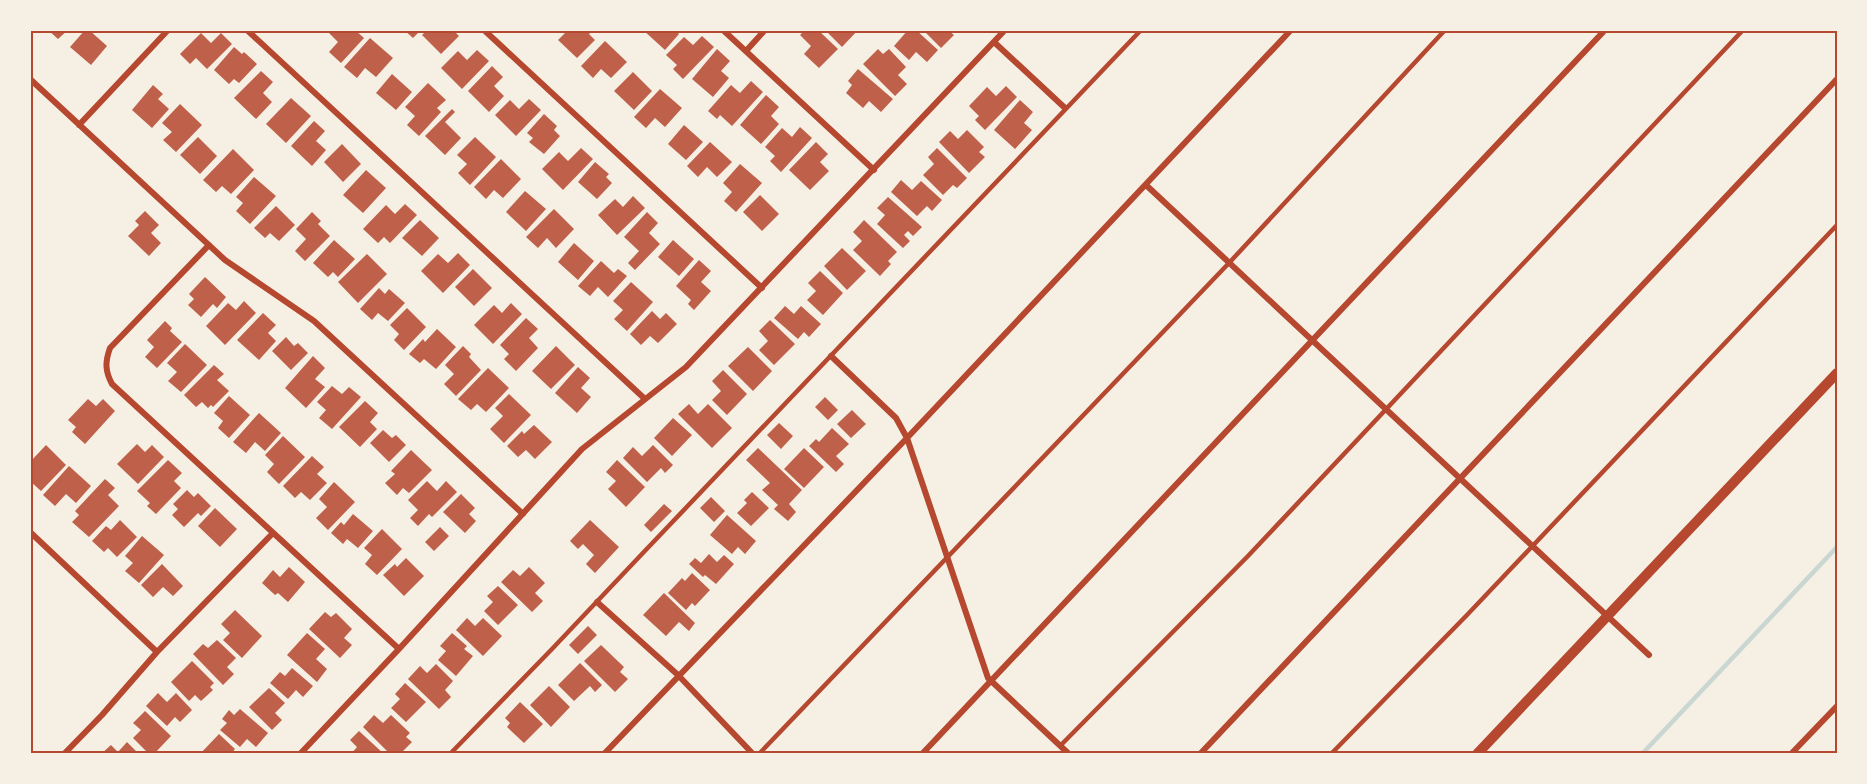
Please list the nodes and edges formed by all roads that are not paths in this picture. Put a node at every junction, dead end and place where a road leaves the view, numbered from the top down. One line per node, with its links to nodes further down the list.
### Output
1 (168, 30): 17 (street)
2 (247, 30): 27 (street)
3 (484, 30): 23 (street)
4 (723, 30): 13 (street)
5 (765, 30): 13 (street)
6 (1005, 30): 12 (street)
7 (1141, 30): 16 (lane)
8 (1291, 30): 19 (street)
9 (1445, 30): 22 (lane)
10 (1605, 30): 24 (street)
11 (1743, 30): 28 (lane)
12 (994, 42): 16 (street); 18 (street)
13 (746, 51): 18 (street)
14 (30, 79): 17 (street)
15 (1837, 79): 30 (street)
16 (1065, 108): 25 (lane)
17 (79, 125): 21 (street)
18 (874, 170): 23 (street)
19 (1146, 185): 22 (street); 29 (street)
20 (1837, 225): 34 (lane)
21 (209, 245): 31 (street); 33 (street)
22 (1229, 262): 24 (street); 35 (lane)
23 (762, 288): 27 (street)
24 (1314, 340): 28 (street); 42 (street)
25 (831, 356): 29 (street); 36 (lane)
26 (1837, 373): 37 (street)
27 (645, 399): 31 (street)
28 (1387, 409): 30 (street); 44 (lane)
29 (907, 438): 35 (street); 41 (street)
30 (1460, 477): 34 (street); 53 (street)
31 (523, 513): 38 (street)
32 (30, 532): 39 (street)
33 (273, 533): 38 (street); 39 (street)
34 (1533, 545): 37 (street); 54 (lane)
35 (947, 557): 42 (street); 50 (lane)
36 (597, 602): 41 (street); 47 (lane)
37 (1608, 616): 40 (street); 55 (street)
38 (399, 649): 46 (street)
39 (158, 652): 45 (street)
40 (1649, 655)
41 (678, 675): 48 (street); 49 (street)
42 (991, 681): 44 (street); 51 (street)
43 (1837, 706): 56 (street)
44 (1060, 746): 52 (street)
45 (64, 754)
46 (300, 754)
47 (450, 754)
48 (604, 754)
49 (753, 754)
50 (759, 754)
51 (922, 754)
52 (1069, 754)
53 (1200, 754)
54 (1332, 754)
55 (1478, 754)
56 (1791, 754)

